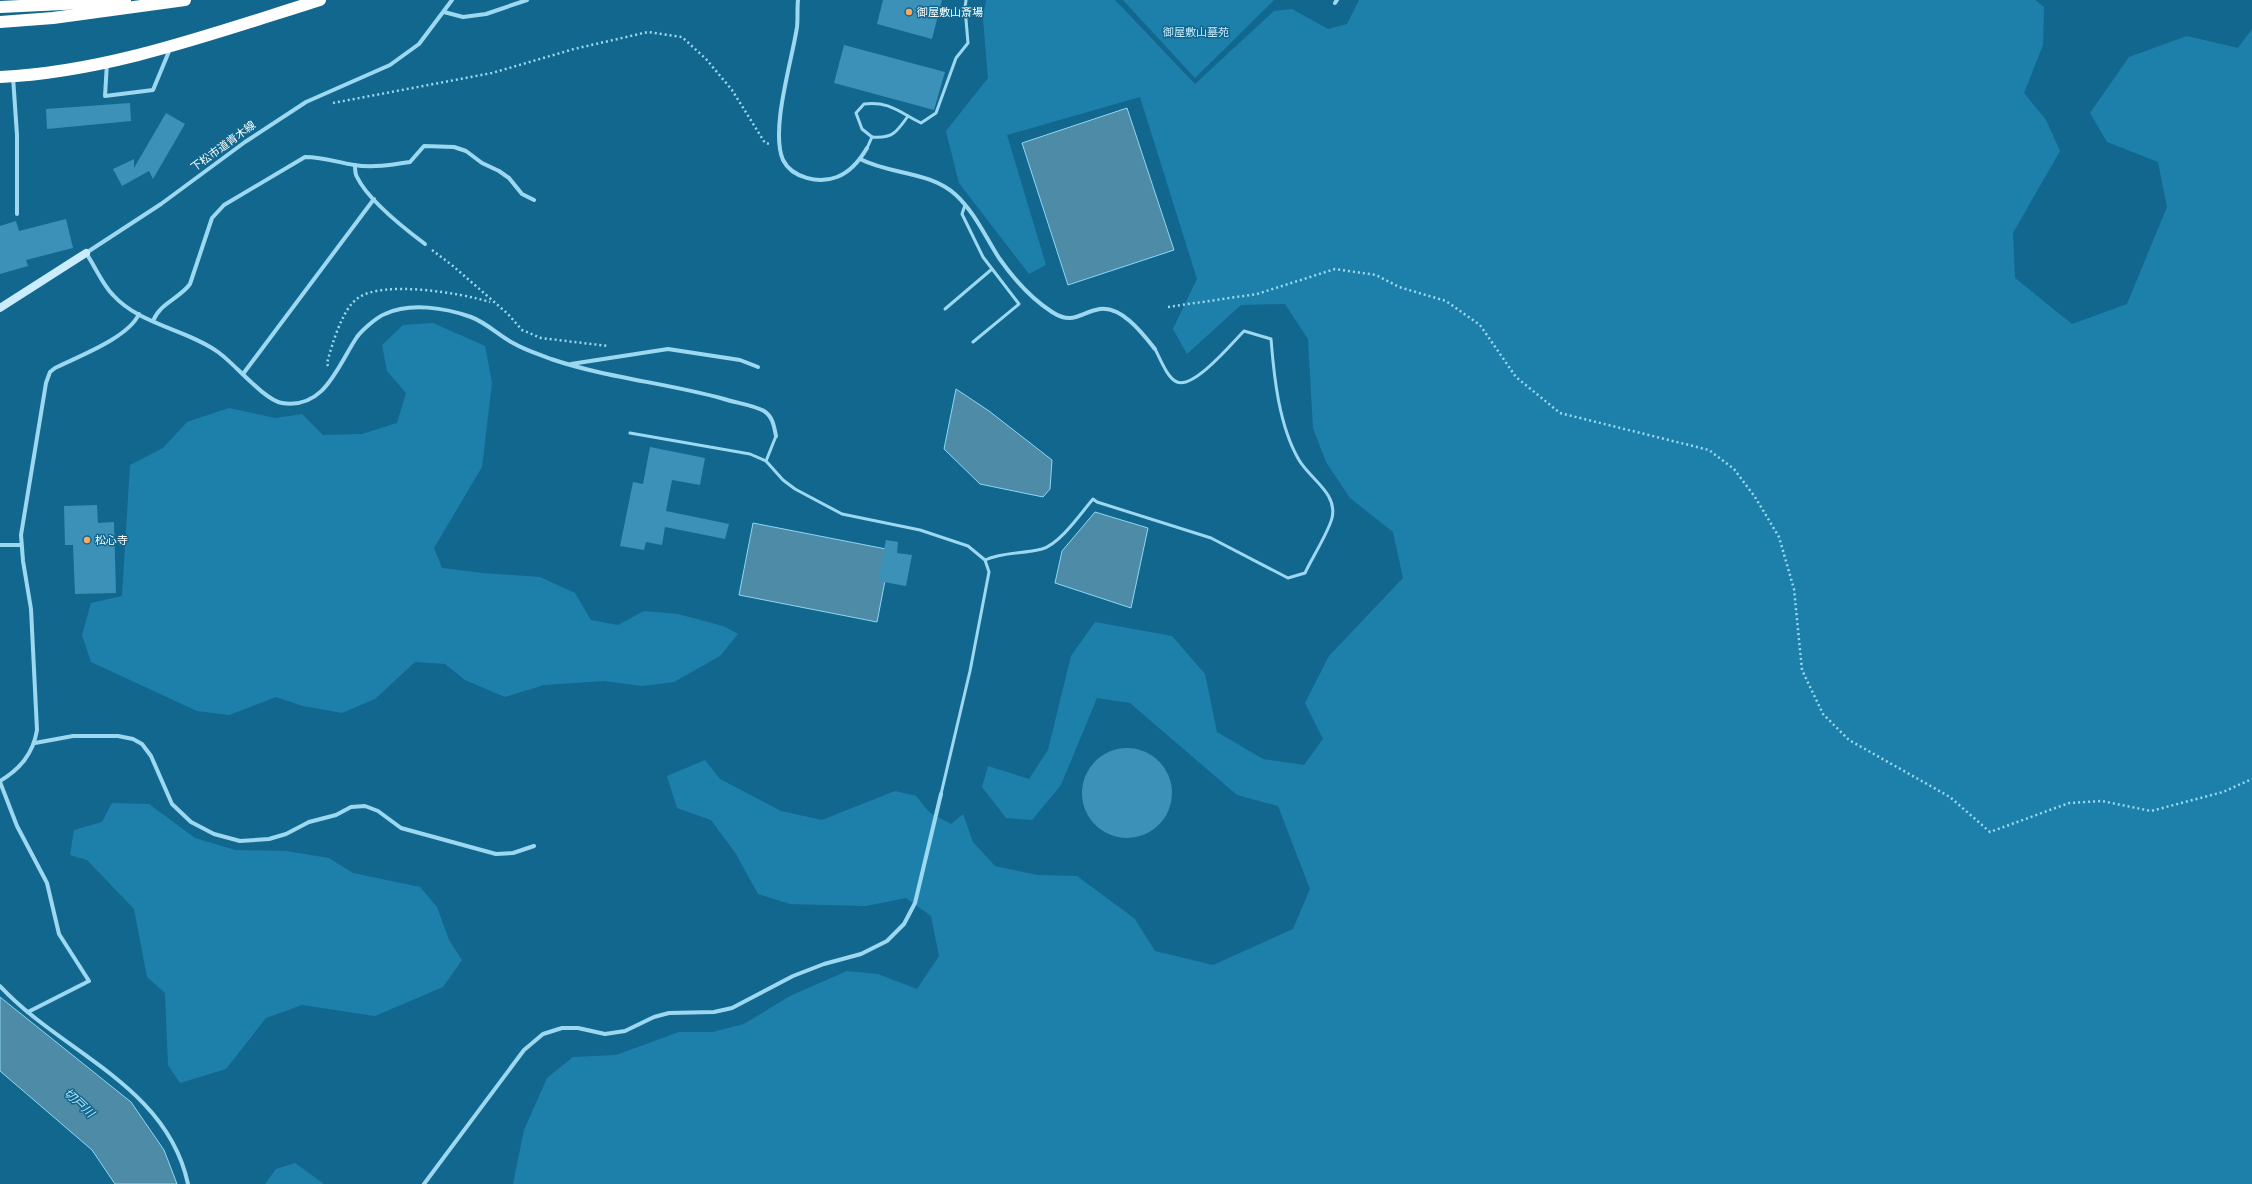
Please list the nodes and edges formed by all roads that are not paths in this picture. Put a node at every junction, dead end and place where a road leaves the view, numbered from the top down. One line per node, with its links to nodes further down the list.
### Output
1 (141, 0): 8 (highway)
2 (186, 0): 10 (highway)
3 (320, 0): 11 (highway)
4 (452, 0): 9 (street, 下松市道青木線)
5 (527, 0): 9 (street)
6 (798, 0): 18 (street)
7 (966, 0): 15 (lane)
8 (0, 7)
9 (444, 12): 25 (street, 下松市道青木線)
10 (0, 22)
11 (171, 45): 12 (highway); 12 (street)
12 (107, 61): 13 (highway)
13 (13, 76): 14 (highway); 23 (street)
14 (0, 77)
15 (908, 116): 16 (lane); 16 (lane)
16 (872, 138): 17 (lane)
17 (867, 148): 18 (street)
18 (860, 159): 22 (street)
19 (355, 165): 20 (street); 21 (street); 30 (street)
20 (374, 199): 24 (street); 35 (street)
21 (534, 200)
22 (965, 205): 26 (lane); 32 (street)
23 (18, 214)
24 (425, 244)
25 (86, 253): 27 (street, 下松市道青木線); 29 (street)
26 (992, 268): 28 (lane); 31 (lane)
27 (0, 308)
28 (945, 308)
29 (139, 314): 30 (street); 40 (street)
30 (153, 321): 35 (street)
31 (973, 342)
32 (1155, 349): 41 (lane)
33 (569, 365): 34 (street); 35 (street); 37 (street)
34 (758, 367)
35 (243, 374)
36 (630, 433): 38 (lane)
37 (776, 436): 38 (lane)
38 (766, 461): 41 (lane)
39 (0, 545): 40 (street)
40 (21, 545): 42 (street)
41 (985, 560): 44 (lane)
42 (35, 743): 43 (street); 45 (street)
43 (0, 781): 47 (street)
44 (941, 794): 49 (street)
45 (534, 846)
46 (0, 986): 47 (street)
47 (28, 1012): 48 (street)
48 (188, 1184)
49 (424, 1184)

